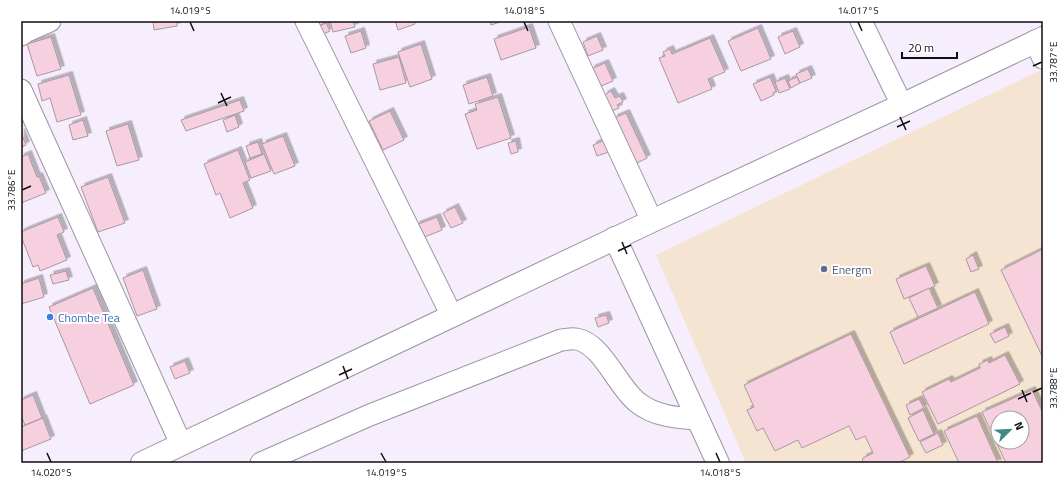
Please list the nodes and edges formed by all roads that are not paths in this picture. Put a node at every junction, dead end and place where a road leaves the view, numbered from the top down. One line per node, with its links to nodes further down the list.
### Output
1 (50, 21): 5 (street)
2 (306, 21): 11 (street)
3 (559, 21): 9 (street)
4 (861, 21): 8 (street)
5 (21, 35)
6 (1040, 46): 8 (main road)
7 (21, 90): 13 (street)
8 (902, 105): 9 (main road)
9 (652, 220): 10 (main road)
10 (615, 238): 11 (main road); 12 (main road)
11 (452, 316): 13 (main road)
12 (698, 419): 15 (street); 16 (main road)
13 (181, 444): 14 (main road)
14 (142, 463)
15 (261, 463)
16 (718, 463)

